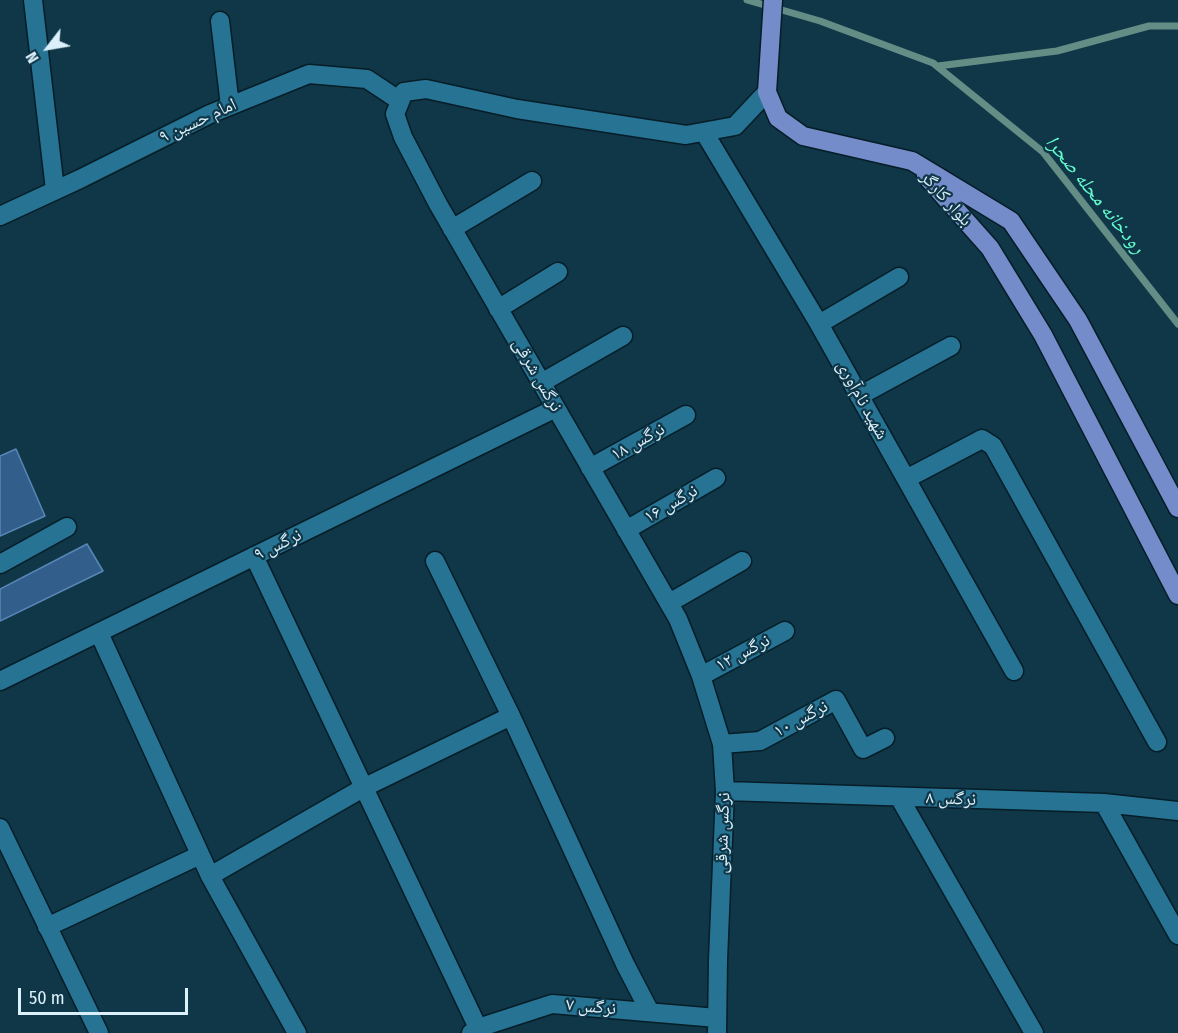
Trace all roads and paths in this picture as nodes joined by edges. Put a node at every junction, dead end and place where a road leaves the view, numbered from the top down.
1 (33, 0) edge
2 (772, 0) edge
3 (220, 21) dead end
4 (766, 92) junction
5 (400, 101) junction
6 (230, 106) junction
7 (704, 132) junction
8 (912, 161) junction
9 (532, 181) dead end
10 (56, 190) junction
11 (0, 216) edge
12 (452, 229) junction
13 (558, 272) dead end
14 (899, 277) dead end
15 (498, 309) junction
16 (819, 324) junction
17 (623, 336) dead end
18 (951, 346) dead end
19 (541, 383) junction
20 (859, 396) junction
21 (556, 408) junction
22 (686, 415) dead end
23 (590, 468) junction
24 (716, 478) dead end
25 (906, 479) junction
26 (1178, 508) edge
27 (67, 527) dead end
28 (626, 530) junction
29 (254, 556) junction
30 (435, 561) dead end
31 (742, 561) dead end
32 (0, 564) edge
33 (1178, 596) edge
34 (669, 603) junction
35 (784, 631) dead end
36 (99, 633) junction
37 (1014, 671) dead end
38 (701, 676) junction
39 (0, 681) edge
40 (511, 716) junction
41 (885, 738) dead end
42 (1157, 742) dead end
43 (722, 744) junction
44 (363, 788) junction
45 (725, 791) junction
46 (899, 797) junction
47 (1104, 803) junction
48 (1178, 811) edge
49 (0, 828) edge
50 (200, 855) junction
51 (210, 876) junction
52 (47, 927) junction
53 (1178, 935) edge
54 (650, 1012) junction
55 (717, 1025) edge
56 (474, 1031) edge
57 (99, 1033) edge
58 (297, 1033) edge
59 (1034, 1033) edge

1 - 10 street
2 - 4 main road
3 - 6 street
4 - 7 street
4 - 8 main road
5 - 6 street, امام حسین ۹
5 - 7 street
5 - 12 street, نرگس شرقی
6 - 10 street, امام حسین ۹
7 - 16 street, شهید نام‌آوری
8 - 26 main road, بلوار کارگر
8 - 33 main road, بلوار کارگر
9 - 12 street
10 - 11 street, امام حسین ۹
12 - 15 street, نرگس شرقی
13 - 15 street
14 - 16 street
15 - 19 street, نرگس شرقی
16 - 20 street, شهید نام‌آوری
17 - 19 street
18 - 20 street
19 - 21 street, نرگس شرقی
20 - 25 street, شهید نام‌آوری
21 - 23 street, نرگس شرقی
21 - 29 street, نرگس ۹
22 - 23 street, نرگس ۱۸
23 - 28 street, نرگس شرقی
24 - 28 street, نرگس ۱۶
25 - 37 street, شهید نام‌آوری
25 - 42 street
27 - 32 street
28 - 34 street, نرگس شرقی
29 - 36 street, نرگس ۹
29 - 44 street
30 - 40 street
31 - 34 street
34 - 38 street, نرگس شرقی
35 - 38 street, نرگس ۱۲
36 - 39 street, نرگس ۹
36 - 50 street
38 - 43 street, نرگس شرقی
40 - 44 street
40 - 54 street
41 - 43 street, نرگس ۱۰
43 - 45 street, نرگس شرقی
44 - 51 street
44 - 56 street
45 - 46 street, نرگس ۸
45 - 55 street, نرگس شرقی
46 - 47 street, نرگس ۸
46 - 59 street
47 - 48 street, نرگس ۸
47 - 53 street
49 - 52 street
50 - 51 street
50 - 52 street
51 - 58 street
52 - 57 street
54 - 55 street, نرگس ۷
54 - 56 street, نرگس ۷

